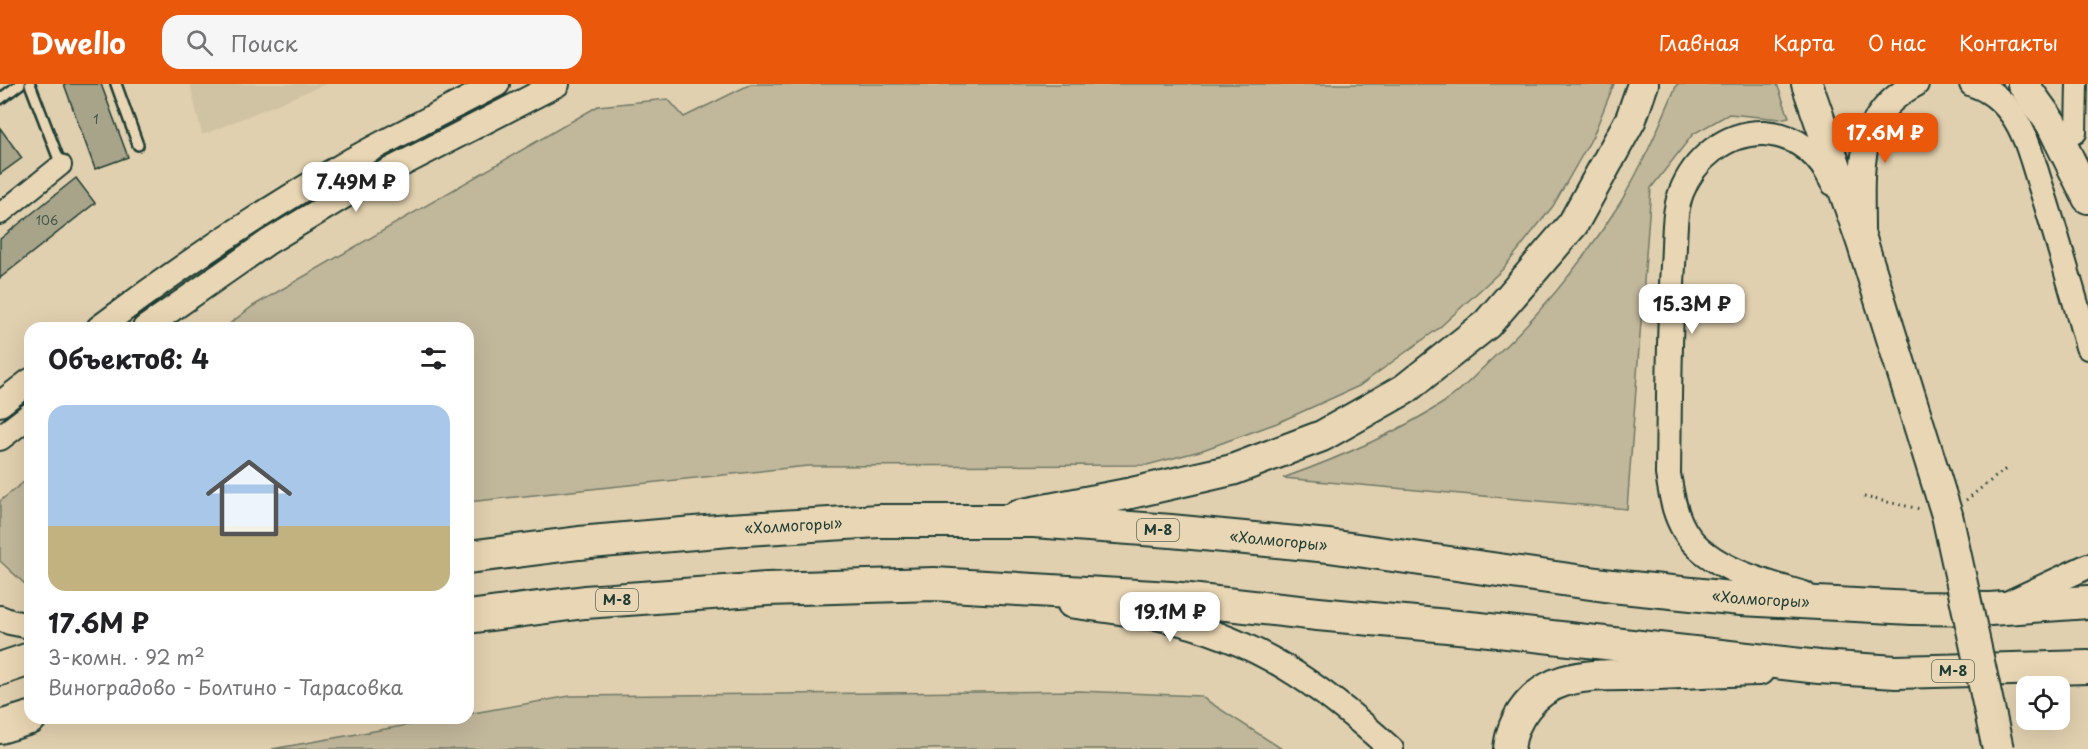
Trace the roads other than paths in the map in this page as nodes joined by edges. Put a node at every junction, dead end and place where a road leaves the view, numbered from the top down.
1 (20, 84) edge
2 (30, 84) edge
3 (116, 84) edge
4 (497, 84) edge
5 (557, 84) edge
6 (1643, 84) edge
7 (1807, 84) edge
8 (1830, 84) edge
9 (1916, 84) edge
10 (1972, 84) edge
11 (2023, 84) edge
12 (2077, 84) edge
13 (0, 99) edge
14 (2076, 133) dead end
15 (138, 145) dead end
16 (61, 165) joint
17 (2088, 198) edge
18 (0, 214) edge
19 (1862, 242) junction
20 (107, 322) edge
21 (154, 322) edge
22 (2088, 347) edge
23 (24, 386) edge
24 (0, 404) edge
25 (24, 420) edge
26 (0, 438) edge
27 (984, 521) junction
28 (474, 556) edge
29 (2088, 566) edge
30 (934, 584) junction
31 (2088, 602) edge
32 (1845, 605) junction
33 (1990, 609) junction
34 (474, 616) edge
35 (0, 618) edge
36 (24, 625) edge
37 (24, 661) edge
38 (1819, 667) junction
39 (2088, 667) edge
40 (0, 669) edge
41 (24, 720) edge
42 (0, 727) edge
43 (1391, 749) edge
44 (1509, 749) edge
45 (1998, 749) edge

1 - 13 lane
2 - 16 lane
3 - 15 lane
4 - 20 street
5 - 21 street
6 - 27 main road
7 - 19 main road
8 - 19 main road
9 - 19 street
10 - 22 street
11 - 17 main road
12 - 14 street
16 - 18 street
19 - 32 street
19 - 45 main road, bridge
23 - 24 street
25 - 26 street
27 - 28 highway, «Холмогоры» / М-8
27 - 32 highway, «Холмогоры» / М-8
29 - 33 street
30 - 34 highway, М-8
30 - 38 highway, М-8
30 - 43 street
31 - 33 highway, «Холмогоры» / М-8
32 - 33 highway, «Холмогоры» / М-8
35 - 36 street
37 - 40 highway
38 - 39 highway, М-8
38 - 44 main road
41 - 42 highway

